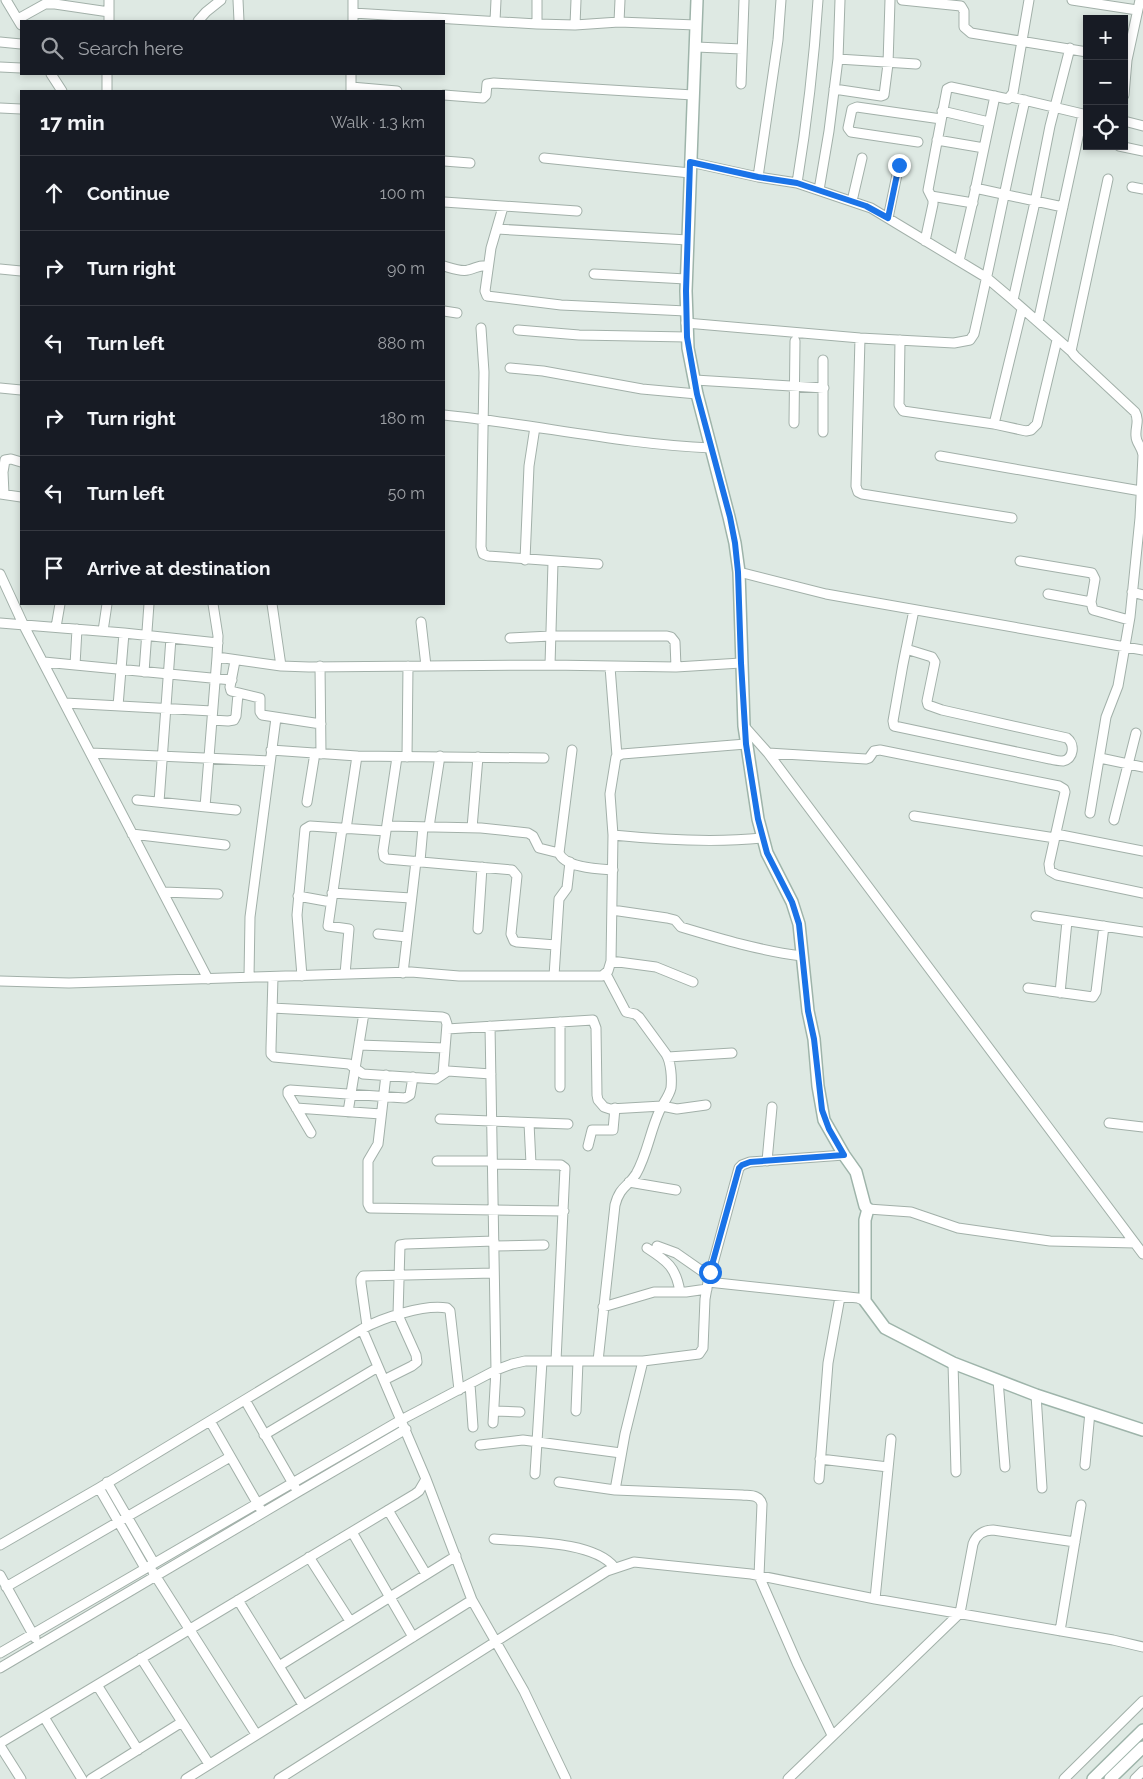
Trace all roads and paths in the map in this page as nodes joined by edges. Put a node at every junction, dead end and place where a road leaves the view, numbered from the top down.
1 (109, 0) edge
2 (221, 0) edge
3 (238, 0) edge
4 (353, 0) edge
5 (496, 0) edge
6 (537, 0) edge
7 (576, 0) edge
8 (620, 0) edge
9 (697, 0) edge
10 (744, 0) edge
11 (781, 0) edge
12 (818, 0) edge
13 (840, 0) edge
14 (890, 0) edge
15 (902, 0) edge
16 (1029, 0) edge
17 (1072, 0) edge
18 (1140, 0) edge
19 (917, 1) edge
20 (5, 2) edge
21 (1141, 11) edge
22 (109, 16) edge
23 (353, 17) edge
24 (23, 20) edge
25 (199, 20) edge
26 (239, 20) edge
27 (495, 21) junction
28 (20, 22) edge
29 (619, 22) junction
30 (536, 24) junction
31 (575, 25) junction
32 (696, 25) junction
33 (1021, 41) junction
34 (0, 42) edge
35 (20, 44) edge
36 (696, 47) junction
37 (1070, 48) junction
38 (742, 49) junction
39 (1083, 51) edge
40 (1128, 53) edge
41 (838, 59) junction
42 (888, 64) junction
43 (916, 64) dead end
44 (0, 67) edge
45 (20, 68) edge
46 (52, 75) edge
47 (107, 75) edge
48 (351, 75) edge
49 (741, 84) dead end
50 (351, 89) edge
51 (834, 89) junction
52 (61, 90) edge
53 (107, 90) edge
54 (374, 90) edge
55 (693, 94) junction
56 (445, 95) edge
57 (995, 96) junction
58 (1010, 97) junction
59 (1025, 100) junction
60 (1056, 107) junction
61 (0, 108) edge
62 (20, 109) edge
63 (1083, 114) edge
64 (942, 115) junction
65 (989, 122) junction
66 (1128, 123) edge
67 (1083, 124) edge
68 (1143, 126) edge
69 (937, 140) junction
70 (918, 142) dead end
71 (984, 148) junction
72 (1128, 148) edge
73 (1143, 151) edge
74 (544, 158) dead end
75 (862, 158) dead end
76 (445, 160) edge
77 (470, 163) dead end
78 (899, 165) dead end
79 (690, 167) junction
80 (758, 177) junction
81 (1108, 179) dead end
82 (797, 183) junction
83 (1132, 187) dead end
84 (975, 188) junction
85 (1143, 189) edge
86 (819, 190) junction
87 (1003, 195) junction
88 (931, 196) junction
89 (852, 201) junction
90 (445, 202) edge
91 (1036, 202) junction
92 (973, 203) junction
93 (503, 207) junction
94 (1064, 208) junction
95 (577, 211) dead end
96 (888, 218) junction
97 (497, 229) junction
98 (688, 240) junction
99 (925, 241) junction
100 (959, 261) junction
101 (445, 266) edge
102 (488, 266) junction
103 (0, 269) edge
104 (20, 272) edge
105 (594, 274) dead end
106 (986, 278) junction
107 (686, 279) junction
108 (1013, 300) junction
109 (1022, 308) junction
110 (445, 311) edge
111 (456, 313) dead end
112 (686, 317) junction
113 (1038, 322) junction
114 (481, 328) dead end
115 (518, 330) dead end
116 (687, 337) junction
117 (860, 338) junction
118 (796, 340) dead end
119 (900, 340) junction
120 (1057, 340) junction
121 (1071, 351) junction
122 (823, 360) dead end
123 (510, 368) dead end
124 (694, 380) junction
125 (795, 386) junction
126 (0, 388) edge
127 (824, 388) junction
128 (20, 390) edge
129 (697, 394) junction
130 (445, 415) edge
131 (482, 419) junction
132 (794, 423) dead end
133 (994, 424) junction
134 (535, 427) junction
135 (823, 432) dead end
136 (711, 448) junction
137 (940, 456) dead end
138 (20, 462) edge
139 (1141, 491) junction
140 (2, 494) edge
141 (20, 497) edge
142 (1012, 518) dead end
143 (525, 560) junction
144 (1020, 561) dead end
145 (553, 562) junction
146 (598, 564) dead end
147 (738, 572) junction
148 (0, 574) edge
149 (1132, 592) junction
150 (1048, 594) dead end
151 (1143, 595) edge
152 (1091, 602) junction
153 (60, 605) edge
154 (107, 605) edge
155 (150, 605) edge
156 (214, 605) edge
157 (272, 605) edge
158 (914, 610) junction
159 (1129, 620) junction
160 (421, 622) dead end
161 (0, 623) edge
162 (24, 626) junction
163 (56, 627) junction
164 (77, 629) junction
165 (103, 631) junction
166 (124, 633) junction
167 (146, 635) junction
168 (551, 636) junction
169 (171, 638) junction
170 (510, 638) dead end
171 (218, 643) junction
172 (1124, 646) junction
173 (906, 649) junction
174 (1143, 650) edge
175 (217, 657) junction
176 (235, 660) junction
177 (44, 662) junction
178 (741, 663) junction
179 (74, 665) junction
180 (550, 665) junction
181 (281, 666) junction
182 (320, 666) junction
183 (408, 666) junction
184 (426, 666) junction
185 (610, 667) junction
186 (676, 667) junction
187 (121, 670) junction
188 (144, 672) junction
189 (169, 674) junction
190 (215, 678) junction
191 (232, 680) junction
192 (238, 694) junction
193 (65, 702) junction
194 (118, 706) junction
195 (165, 708) junction
196 (212, 715) junction
197 (276, 718) junction
198 (321, 724) junction
199 (744, 726) junction
200 (1136, 733) dead end
201 (746, 744) junction
202 (271, 750) junction
203 (572, 750) dead end
204 (91, 753) junction
205 (318, 753) junction
206 (768, 753) junction
207 (163, 756) junction
208 (357, 756) junction
209 (440, 756) junction
210 (616, 756) junction
211 (402, 757) junction
212 (478, 757) junction
213 (544, 758) dead end
214 (1100, 758) junction
215 (209, 759) junction
216 (270, 761) junction
217 (1127, 764) junction
218 (1143, 767) edge
219 (137, 800) dead end
220 (159, 802) junction
221 (307, 802) dead end
222 (205, 807) junction
223 (236, 810) dead end
224 (1090, 813) dead end
225 (914, 816) dead end
226 (1114, 820) dead end
227 (426, 827) junction
228 (386, 828) junction
229 (472, 828) junction
230 (344, 829) junction
231 (132, 834) junction
232 (613, 835) junction
233 (1055, 836) junction
234 (762, 838) junction
235 (225, 845) dead end
236 (1143, 851) edge
237 (559, 854) junction
238 (418, 861) junction
239 (570, 862) junction
240 (482, 867) junction
241 (613, 870) junction
242 (163, 892) junction
243 (1143, 893) edge
244 (218, 894) dead end
245 (298, 896) junction
246 (331, 897) junction
247 (411, 898) junction
248 (612, 910) junction
249 (1036, 916) dead end
250 (1067, 920) junction
251 (1104, 926) junction
252 (478, 929) dead end
253 (1143, 932) edge
254 (378, 934) dead end
255 (407, 937) junction
256 (556, 945) junction
257 (802, 956) junction
258 (611, 960) junction
259 (403, 972) junction
260 (345, 974) junction
261 (606, 974) junction
262 (302, 976) junction
263 (554, 976) junction
264 (249, 977) junction
265 (273, 977) junction
266 (208, 979) junction
267 (0, 981) edge
268 (693, 982) dead end
269 (1028, 988) dead end
270 (1060, 993) junction
271 (272, 1008) junction
272 (364, 1014) junction
273 (560, 1022) junction
274 (490, 1026) junction
275 (447, 1029) junction
276 (359, 1045) junction
277 (445, 1048) junction
278 (732, 1053) dead end
279 (668, 1057) junction
280 (355, 1068) junction
281 (443, 1074) junction
282 (491, 1074) junction
283 (386, 1075) junction
284 (413, 1077) junction
285 (560, 1087) dead end
286 (351, 1094) junction
287 (384, 1096) junction
288 (706, 1105) dead end
289 (662, 1106) junction
290 (772, 1107) dead end
291 (296, 1108) junction
292 (615, 1108) junction
293 (348, 1112) junction
294 (382, 1114) junction
295 (440, 1119) dead end
296 (492, 1122) junction
297 (1110, 1122) dead end
298 (529, 1123) junction
299 (568, 1124) dead end
300 (1143, 1126) edge
301 (310, 1133) dead end
302 (588, 1146) dead end
303 (844, 1155) junction
304 (436, 1161) dead end
305 (767, 1161) junction
306 (492, 1162) junction
307 (531, 1164) junction
308 (629, 1182) junction
309 (676, 1190) dead end
310 (868, 1209) junction
311 (493, 1211) junction
312 (564, 1211) junction
313 (494, 1243) junction
314 (1135, 1243) junction
315 (544, 1245) dead end
316 (657, 1246) dead end
317 (647, 1248) dead end
318 (1143, 1254) edge
319 (494, 1273) junction
320 (398, 1275) junction
321 (708, 1282) junction
322 (685, 1292) junction
323 (840, 1297) junction
324 (865, 1301) junction
325 (603, 1307) junction
326 (398, 1315) junction
327 (364, 1328) junction
328 (542, 1361) junction
329 (556, 1361) junction
330 (578, 1361) junction
331 (598, 1361) junction
332 (643, 1361) junction
333 (953, 1363) junction
334 (378, 1367) junction
335 (496, 1370) junction
336 (384, 1380) junction
337 (998, 1380) junction
338 (470, 1384) junction
339 (459, 1390) junction
340 (1036, 1395) junction
341 (245, 1400) junction
342 (494, 1411) junction
343 (576, 1411) dead end
344 (520, 1412) dead end
345 (1090, 1412) junction
346 (401, 1420) junction
347 (210, 1421) junction
348 (493, 1423) dead end
349 (473, 1427) dead end
350 (406, 1430) junction
351 (1143, 1430) edge
352 (264, 1435) junction
353 (891, 1439) dead end
354 (538, 1442) junction
355 (480, 1445) dead end
356 (621, 1453) junction
357 (230, 1457) junction
358 (820, 1459) junction
359 (1085, 1465) dead end
360 (888, 1467) junction
361 (1005, 1467) dead end
362 (956, 1472) dead end
363 (535, 1474) dead end
364 (819, 1478) dead end
365 (426, 1479) junction
366 (292, 1482) junction
367 (559, 1482) dead end
368 (103, 1485) junction
369 (1042, 1488) dead end
370 (614, 1490) junction
371 (298, 1492) junction
372 (258, 1503) junction
373 (1081, 1505) dead end
374 (388, 1510) junction
375 (263, 1512) junction
376 (128, 1518) junction
377 (119, 1523) junction
378 (352, 1532) junction
379 (494, 1540) dead end
380 (1075, 1542) junction
381 (0, 1545) edge
382 (456, 1556) junction
383 (309, 1557) junction
384 (149, 1566) junction
385 (614, 1567) junction
386 (0, 1574) edge
387 (426, 1574) junction
388 (156, 1576) junction
389 (759, 1576) junction
390 (6, 1587) junction
391 (112, 1588) junction
392 (390, 1597) junction
393 (118, 1598) junction
394 (875, 1599) junction
395 (238, 1600) junction
396 (472, 1600) junction
397 (960, 1613) junction
398 (350, 1621) junction
399 (190, 1629) junction
400 (1060, 1631) junction
401 (33, 1634) junction
402 (413, 1637) junction
403 (496, 1640) junction
404 (39, 1645) junction
405 (1143, 1647) edge
406 (0, 1653) edge
407 (141, 1658) junction
408 (3, 1666) edge
409 (279, 1666) junction
410 (97, 1685) junction
411 (1143, 1701) edge
412 (303, 1705) junction
413 (44, 1717) junction
414 (182, 1722) junction
415 (1143, 1730) edge
416 (256, 1734) junction
417 (832, 1735) junction
418 (0, 1745) edge
419 (1143, 1747) edge
420 (138, 1750) junction
421 (209, 1764) junction
422 (1143, 1771) edge
423 (20, 1779) edge
424 (82, 1779) edge
425 (91, 1779) edge
426 (186, 1779) edge
427 (279, 1779) edge
428 (566, 1779) edge
429 (788, 1779) edge
430 (1064, 1779) edge
431 (1093, 1779) edge
432 (1110, 1779) edge
433 (1135, 1779) edge

1 - 22 street
2 - 25 street
3 - 26 street
4 - 23 street
5 - 27 street
6 - 30 street
7 - 31 street
8 - 29 street
9 - 32 street
10 - 38 street
11 - 80 street
12 - 82 street
13 - 41 street
14 - 42 street
15 - 19 street
16 - 33 street
17 - 21 street
18 - 21 street
19 - 33 street
20 - 28 street
21 - 40 street
22 - 24 street
23 - 27 street
27 - 30 street
29 - 31 street
29 - 32 street
30 - 31 street
32 - 36 street
33 - 37 street
33 - 58 street
34 - 35 street
36 - 38 street
36 - 55 street
37 - 39 street
37 - 60 street
38 - 49 street
41 - 42 street
41 - 51 street
42 - 43 street
42 - 51 street
44 - 45 street
46 - 52 street
47 - 53 street
48 - 50 street
50 - 54 street
51 - 86 street
55 - 56 street
55 - 79 street
57 - 58 street
57 - 64 street
57 - 65 street
58 - 59 street
59 - 60 street
59 - 87 street
60 - 63 street
60 - 91 street
61 - 62 street
64 - 65 street
64 - 69 street
64 - 70 street
65 - 71 street
66 - 68 street
67 - 94 street
69 - 71 street
69 - 88 street
71 - 84 street
72 - 73 street
74 - 79 street
75 - 89 street
76 - 77 street
78 - 96 street
79 - 80 street
79 - 98 street
80 - 82 street
81 - 121 street
82 - 86 street
83 - 85 street
84 - 87 street
84 - 92 street
86 - 89 street
87 - 91 street
87 - 106 street
88 - 92 street
88 - 99 street
89 - 96 street
90 - 93 street
91 - 94 street
91 - 108 street
92 - 100 street
93 - 95 street
93 - 97 street
94 - 113 street
96 - 99 street
97 - 98 street
97 - 102 street
98 - 107 street
99 - 100 street
100 - 106 street
101 - 102 street
102 - 112 street
103 - 104 street
105 - 107 street
106 - 108 street
106 - 119 street
107 - 112 street
108 - 109 street
109 - 113 street
109 - 133 street
110 - 111 street
112 - 116 street
112 - 117 street
113 - 120 street
114 - 131 street
115 - 116 street
116 - 124 street
117 - 119 street
117 - 142 street
118 - 125 street
119 - 133 street
120 - 121 street
120 - 133 street
121 - 139 street
122 - 127 street
123 - 129 street
124 - 125 street
124 - 129 street
125 - 127 street
125 - 132 street
126 - 128 street
127 - 135 street
129 - 136 street
130 - 131 street
131 - 134 street
131 - 143 street
134 - 136 street
134 - 143 street
136 - 147 street
137 - 139 street
138 - 140 street
139 - 149 street
140 - 141 street
143 - 145 street
144 - 152 street
145 - 146 street
145 - 168 street
147 - 158 street
147 - 178 street
148 - 162 street
149 - 151 street
149 - 159 street
150 - 152 street
152 - 159 street
153 - 163 street
154 - 165 street
155 - 167 street
156 - 171 street
157 - 181 street
158 - 172 street
158 - 173 street
159 - 172 street
160 - 184 street
161 - 162 street
162 - 163 street
162 - 177 street
163 - 164 street
164 - 165 street
164 - 179 street
165 - 166 street
166 - 167 street
166 - 187 street
167 - 169 street
167 - 188 street
168 - 170 street
168 - 180 street
168 - 186 street
169 - 171 street
169 - 189 street
171 - 175 street
172 - 174 street
172 - 214 street
173 - 173 street
175 - 176 street
175 - 190 street
176 - 181 street
176 - 191 street
177 - 179 street
177 - 193 street
178 - 186 street
178 - 199 street
179 - 187 street
180 - 184 street
180 - 185 street
181 - 182 street
182 - 183 street
182 - 198 street
183 - 184 street
183 - 211 street
185 - 186 street
185 - 210 street
187 - 188 street
187 - 194 street
188 - 189 street
189 - 190 street
189 - 195 street
190 - 191 street
190 - 196 street
191 - 192 street
192 - 196 street
192 - 197 street
193 - 194 street
193 - 204 street
194 - 195 street
195 - 196 street
195 - 207 street
196 - 215 street
197 - 198 street
197 - 202 street
198 - 205 street
199 - 201 street
199 - 206 street
200 - 217 street
201 - 210 street
201 - 234 street
202 - 205 street
202 - 216 street
203 - 237 street
204 - 207 street
204 - 231 street
205 - 208 street
205 - 221 street
206 - 233 street
206 - 314 street
207 - 215 street
207 - 220 street
208 - 211 street
208 - 230 street
209 - 211 street
209 - 212 street
209 - 227 street
210 - 232 street
211 - 228 street
212 - 213 street
212 - 229 street
214 - 217 street
214 - 224 street
215 - 216 street
215 - 222 street
216 - 264 street
217 - 218 street
217 - 226 street
219 - 220 street
220 - 222 street
222 - 223 street
225 - 233 street
227 - 228 street
227 - 229 street
227 - 238 street
228 - 230 street
228 - 238 street
229 - 237 street
230 - 245 street
230 - 246 street
231 - 235 street
231 - 242 street
232 - 234 street
232 - 241 street
233 - 236 street
233 - 243 street
234 - 257 street
237 - 239 street
238 - 240 street
238 - 247 street
239 - 241 street
239 - 256 street
240 - 252 street
240 - 256 street
241 - 248 street
242 - 244 street
242 - 266 street
245 - 246 street
245 - 262 street
246 - 247 street
246 - 260 street
247 - 255 street
248 - 257 street
248 - 258 street
249 - 250 street
250 - 251 street
250 - 270 street
251 - 253 street
251 - 270 street
254 - 255 street
255 - 259 street
256 - 263 street
257 - 303 street
258 - 261 street
258 - 268 street
259 - 260 street
259 - 263 street
260 - 262 street
261 - 263 street
261 - 279 street
262 - 265 street
264 - 265 street
264 - 266 street
265 - 271 street
266 - 267 street
269 - 270 street
271 - 272 street
271 - 280 street
272 - 275 street
272 - 276 street
273 - 274 street
273 - 285 street
273 - 292 street
274 - 275 street
274 - 282 street
275 - 277 street
276 - 277 street
276 - 280 street
277 - 281 street
278 - 279 street
279 - 289 street
280 - 283 street
280 - 286 street
281 - 282 street
281 - 284 street
282 - 296 street
283 - 284 street
283 - 287 street
284 - 287 street
286 - 287 street
286 - 291 street
286 - 293 street
287 - 294 street
288 - 289 street
289 - 292 street
289 - 308 street
290 - 305 street
291 - 293 street
291 - 301 street
292 - 302 street
293 - 294 street
294 - 311 street
295 - 296 street
296 - 298 street
296 - 306 street
297 - 300 street
298 - 299 street
298 - 307 street
303 - 305 street
303 - 310 street
304 - 306 street
305 - 321 street
306 - 307 street
306 - 311 street
307 - 312 street
308 - 309 street
308 - 325 street
310 - 314 street
310 - 324 street
311 - 312 street
311 - 313 street
312 - 329 street
313 - 315 street
313 - 319 street
313 - 320 street
314 - 318 street
316 - 321 street
317 - 322 street
319 - 320 street
319 - 335 street
320 - 326 street
320 - 327 street
321 - 322 street
321 - 323 street
321 - 332 street
322 - 325 street
323 - 324 street
323 - 358 street
324 - 333 street
325 - 331 street
326 - 327 street
326 - 336 street
326 - 339 street
327 - 334 street
327 - 341 street
328 - 329 street
328 - 335 street
328 - 354 street
329 - 330 street
330 - 331 street
330 - 343 street
331 - 332 street
332 - 356 street
333 - 337 street
333 - 362 street
334 - 336 street
334 - 352 street
335 - 338 street
335 - 342 street
336 - 346 street
337 - 340 street
337 - 361 street
338 - 339 street
338 - 349 street
339 - 346 street
340 - 345 street
340 - 369 street
341 - 347 street
341 - 352 street
342 - 344 street
342 - 348 street
345 - 351 street
345 - 359 street
346 - 350 street
346 - 366 street
347 - 357 street
347 - 368 street
350 - 365 street
350 - 371 street
352 - 366 street
353 - 360 street
354 - 355 street
354 - 356 street
354 - 363 street
356 - 370 street
357 - 372 street
357 - 376 street
358 - 360 street
358 - 364 street
360 - 394 street
365 - 374 street
365 - 382 street
366 - 371 street
366 - 372 street
367 - 370 street
368 - 376 street
368 - 377 street
368 - 381 street
370 - 389 street
371 - 375 street
372 - 375 street
372 - 384 street
373 - 380 street
374 - 378 street
374 - 387 street
375 - 388 street
376 - 377 street
376 - 384 street
377 - 384 street
377 - 390 street
378 - 383 street
378 - 392 street
379 - 385 street
380 - 397 street
380 - 400 street
382 - 387 street
382 - 396 street
383 - 395 street
383 - 398 street
384 - 388 street
384 - 391 street
385 - 389 street
385 - 403 street
386 - 390 street
387 - 392 street
388 - 393 street
388 - 399 street
389 - 394 street
389 - 417 street
390 - 401 street
391 - 393 street
391 - 401 street
392 - 398 street
392 - 402 street
393 - 404 street
394 - 397 street
395 - 399 street
395 - 409 street
396 - 402 street
396 - 403 street
397 - 400 street
397 - 417 street
398 - 409 street
399 - 407 street
399 - 416 street
400 - 405 street
401 - 404 street
401 - 406 street
402 - 412 street
403 - 427 street
403 - 428 street
404 - 408 street
406 - 408 street
407 - 410 street
407 - 414 street
409 - 412 street
410 - 413 street
410 - 420 street
411 - 430 street
412 - 416 street
413 - 418 street
413 - 424 street
414 - 420 street
414 - 421 street
415 - 431 street
416 - 421 street
417 - 429 street
418 - 423 street
419 - 432 street
420 - 425 street
421 - 426 street
422 - 433 street

